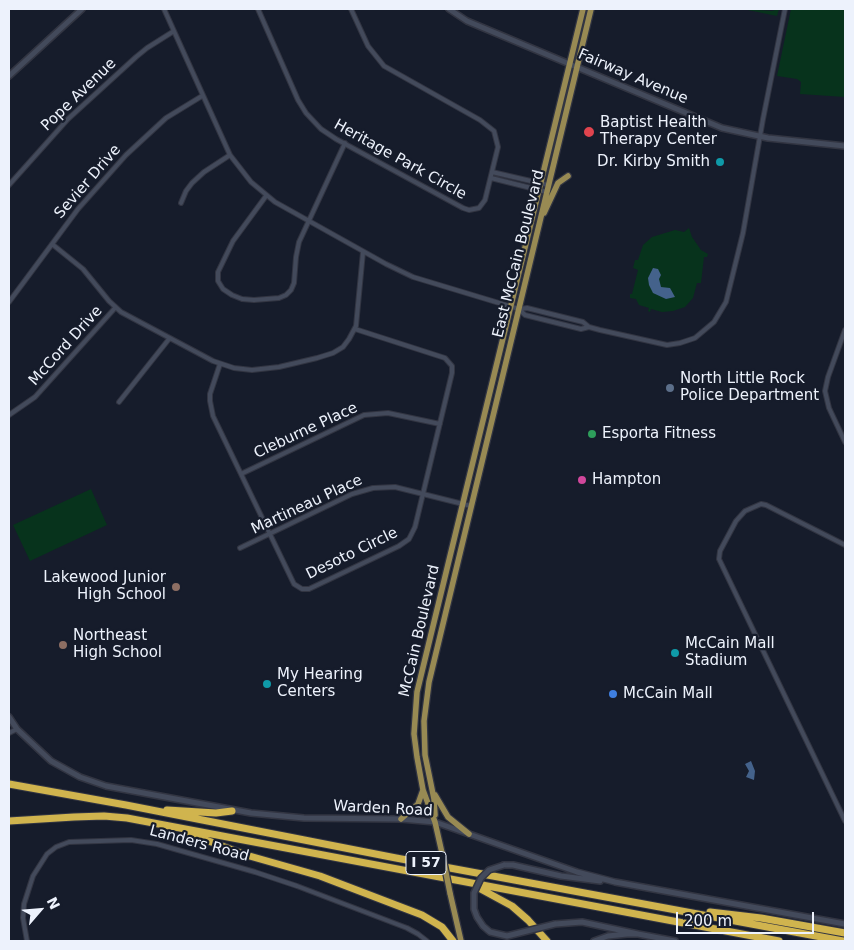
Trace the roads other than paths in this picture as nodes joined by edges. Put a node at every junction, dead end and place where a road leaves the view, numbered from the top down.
1 (82, 9) edge
2 (164, 9) edge
3 (258, 9) edge
4 (351, 9) edge
5 (449, 9) edge
6 (583, 9) edge
7 (591, 9) edge
8 (785, 9) edge
9 (174, 32) junction
10 (570, 64) junction
11 (578, 67) junction
12 (9, 76) edge
13 (202, 96) junction
14 (760, 137) junction
15 (345, 143) junction
16 (845, 146) edge
17 (230, 155) junction
18 (492, 172) junction
19 (568, 176) dead end
20 (491, 178) junction
21 (9, 185) edge
22 (540, 187) junction
23 (548, 189) junction
24 (266, 196) junction
25 (181, 203) dead end
26 (308, 221) junction
27 (540, 221) junction
28 (52, 244) junction
29 (363, 252) junction
30 (9, 302) edge
31 (511, 307) junction
32 (115, 308) junction
33 (519, 310) junction
34 (589, 327) junction
35 (355, 329) junction
36 (845, 330) edge
37 (169, 339) junction
38 (220, 364) junction
39 (119, 402) dead end
40 (9, 415) edge
41 (440, 424) junction
42 (845, 440) edge
43 (240, 474) junction
44 (423, 494) junction
45 (463, 504) junction
46 (471, 506) junction
47 (270, 534) junction
48 (845, 545) edge
49 (240, 548) dead end
50 (9, 717) edge
51 (18, 728) junction
52 (9, 733) edge
53 (9, 784) edge
54 (423, 790) junction
55 (433, 791) junction
56 (145, 809) junction
57 (232, 811) junction
58 (401, 819) junction
59 (9, 821) edge
60 (845, 821) edge
61 (435, 822) junction
62 (173, 827) junction
63 (469, 834) junction
64 (615, 882) junction
65 (468, 883) junction
66 (665, 908) junction
67 (845, 924) edge
68 (845, 933) edge
69 (638, 934) junction
70 (543, 938) edge
71 (27, 941) edge
72 (427, 941) edge
73 (453, 941) edge
74 (460, 941) edge
75 (547, 941) edge
76 (594, 941) edge
77 (675, 941) edge
78 (779, 941) edge
79 (843, 941) edge

1 - 12 street
2 - 9 street
3 - 15 street, Heritage Park Circle
4 - 18 street, Heritage Park Circle
5 - 10 street, Fairway Avenue
6 - 10 main road, East McCain Boulevard
7 - 11 main road, East McCain Boulevard
8 - 14 street
9 - 13 street
9 - 21 street, Pope Avenue
10 - 11 street, Fairway Avenue
10 - 22 main road, East McCain Boulevard
11 - 14 street, Fairway Avenue
11 - 23 main road, East McCain Boulevard
13 - 17 street
13 - 28 street, Sevier Drive
14 - 16 street, Fairway Avenue
14 - 34 street
15 - 20 street, Heritage Park Circle
15 - 26 street
17 - 24 street
17 - 25 street
18 - 20 street, Heritage Park Circle
18 - 22 street
19 - 27 main road
20 - 22 street
22 - 23 street
22 - 31 main road, East McCain Boulevard
23 - 27 main road, East McCain Boulevard
24 - 26 street
24 - 26 street
26 - 29 street
27 - 33 main road, East McCain Boulevard
28 - 30 street, Sevier Drive
28 - 32 street
29 - 31 street
29 - 35 street
31 - 33 street
31 - 45 main road, East McCain Boulevard
32 - 37 street
32 - 40 street, McCord Drive
33 - 34 street
33 - 34 street
33 - 46 main road, East McCain Boulevard
35 - 38 street
35 - 41 street, Desoto Circle
36 - 42 street
37 - 38 street
37 - 39 street
38 - 43 street, Desoto Circle
41 - 43 street, Cleburne Place
41 - 44 street, Desoto Circle
43 - 47 street, Desoto Circle
44 - 45 street, Martineau Place
44 - 47 street, Martineau Place
44 - 47 street, Desoto Circle
45 - 46 street, Martineau Place
45 - 54 main road, McCain Boulevard
46 - 55 main road, McCain Boulevard
47 - 49 street, Martineau Place
48 - 60 street
50 - 51 street, Warden Road
51 - 52 street
51 - 57 street, Warden Road
53 - 56 highway, I 57
54 - 58 main road
54 - 61 main road, McCain Boulevard
55 - 61 main road, McCain Boulevard
55 - 63 main road
56 - 57 highway
56 - 66 highway, I 57
57 - 58 street, Warden Road
58 - 61 street, Warden Road
59 - 62 highway, I 57
61 - 63 street, Warden Road
61 - 74 main road, McCain Boulevard, bridge
62 - 65 highway, I 57
62 - 73 highway
63 - 64 street, Warden Road
64 - 67 street, Warden Road
64 - 69 street, bridge
65 - 70 highway
65 - 78 highway, I 57
66 - 68 highway
66 - 79 highway, I 57
69 - 76 street
69 - 77 street
70 - 75 highway
71 - 72 street, Landers Road

